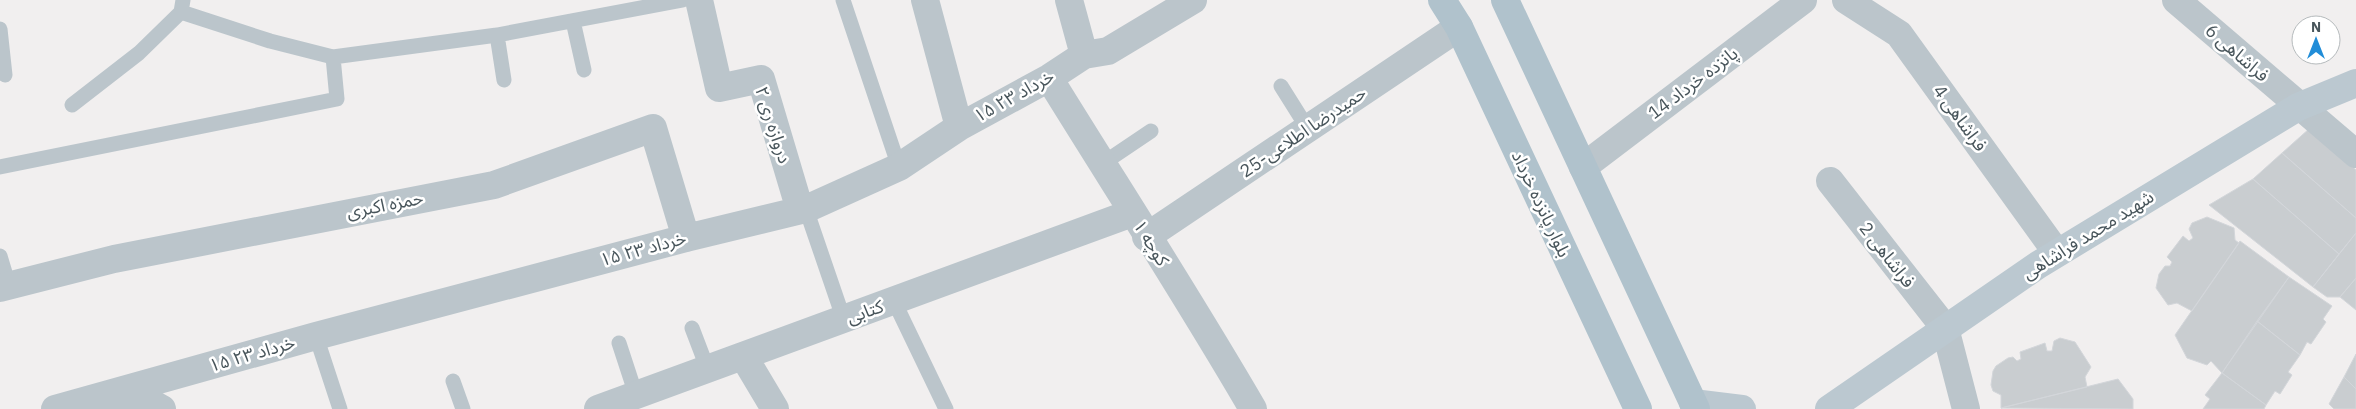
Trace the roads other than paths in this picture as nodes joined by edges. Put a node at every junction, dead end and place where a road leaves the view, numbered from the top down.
1 (683, 0) edge
2 (699, 0) edge
3 (843, 0) edge
4 (925, 0) edge
5 (1069, 0) edge
6 (1194, 0) edge
7 (1442, 0) edge
8 (1505, 0) edge
9 (1803, 0) edge
10 (1846, 0) edge
11 (2176, 0) edge
12 (182, 6) edge
13 (574, 21) junction
14 (1459, 27) junction
15 (0, 29) edge
16 (497, 35) junction
17 (1084, 55) junction
18 (334, 57) junction
19 (584, 70) dead end
20 (5, 75) dead end
21 (1049, 78) junction
22 (504, 80) dead end
23 (2356, 83) edge
24 (1281, 86) dead end
25 (72, 105) dead end
26 (2298, 107) junction
27 (959, 127) junction
28 (1308, 129) junction
29 (1151, 131) dead end
30 (2356, 154) edge
31 (1102, 164) junction
32 (1583, 166) junction
33 (0, 167) edge
34 (899, 167) junction
35 (1830, 181) dead end
36 (803, 209) junction
37 (1132, 213) junction
38 (1146, 237) junction
39 (686, 238) junction
40 (2057, 254) junction
41 (0, 256) edge
42 (5, 287) edge
43 (894, 301) junction
44 (844, 320) junction
45 (692, 328) dead end
46 (1944, 328) junction
47 (316, 336) junction
48 (619, 343) dead end
49 (744, 357) junction
50 (708, 370) junction
51 (453, 381) dead end
52 (636, 396) junction
53 (120, 401) edge
54 (1694, 406) edge
55 (1823, 408) edge
56 (55, 409) edge
57 (162, 409) edge
58 (340, 409) edge
59 (463, 409) edge
60 (598, 409) edge
61 (775, 409) edge
62 (946, 409) edge
63 (1253, 409) edge
64 (1638, 409) edge
65 (1742, 409) edge
66 (1966, 409) edge

1 - 13 lane
2 - 36 street, دروازه ری ۲
3 - 34 lane
4 - 27 street
5 - 17 street
6 - 17 street, ۱۵ خرداد ۲۳
7 - 14 main road, بلوار پانزده خرداد
8 - 32 main road
9 - 32 street, پانزده خرداد 14
10 - 40 street, فراشاهی 4
11 - 26 street, فراشاهی 6
12 - 18 lane
12 - 25 lane
13 - 16 lane
13 - 19 lane
14 - 28 street, حمیدرضا اطلاعی-25
14 - 64 main road, بلوار پانزده خرداد
15 - 20 lane
16 - 18 lane
16 - 22 lane
17 - 21 street, ۱۵ خرداد ۲۳
18 - 33 lane
21 - 27 street, ۱۵ خرداد ۲۳
21 - 31 street, کوچه ۱
23 - 26 main road, شهید محمد فراشاهی
24 - 28 lane
26 - 30 street, فراشاهی 6
26 - 40 main road, شهید محمد فراشاهی
27 - 34 street, ۱۵ خرداد ۲۳
28 - 38 street, حمیدرضا اطلاعی-25
29 - 31 lane
31 - 37 street, کوچه ۱
32 - 54 main road
34 - 36 street, ۱۵ خرداد ۲۳
35 - 46 street, فراشاهی 2
36 - 39 street, ۱۵ خرداد ۲۳
36 - 44 lane
37 - 38 street, کوچه ۱
37 - 43 street, کتابی
38 - 63 street, کوچه ۱
39 - 42 street, حمزه اکبری
39 - 47 street, ۱۵ خرداد ۲۳
40 - 46 main road, شهید محمد فراشاهی
41 - 42 lane
43 - 44 street, کتابی
43 - 62 lane
44 - 49 street, کتابی
45 - 50 lane
46 - 55 main road, شهید محمد فراشاهی
46 - 66 street
47 - 53 street, ۱۵ خرداد ۲۳
47 - 58 lane
48 - 52 lane
49 - 50 street, کتابی
49 - 61 street
50 - 52 street, کتابی
51 - 59 lane
52 - 60 street, کتابی
53 - 56 street, ۱۵ خرداد ۲۳
53 - 57 street
54 - 65 main road

